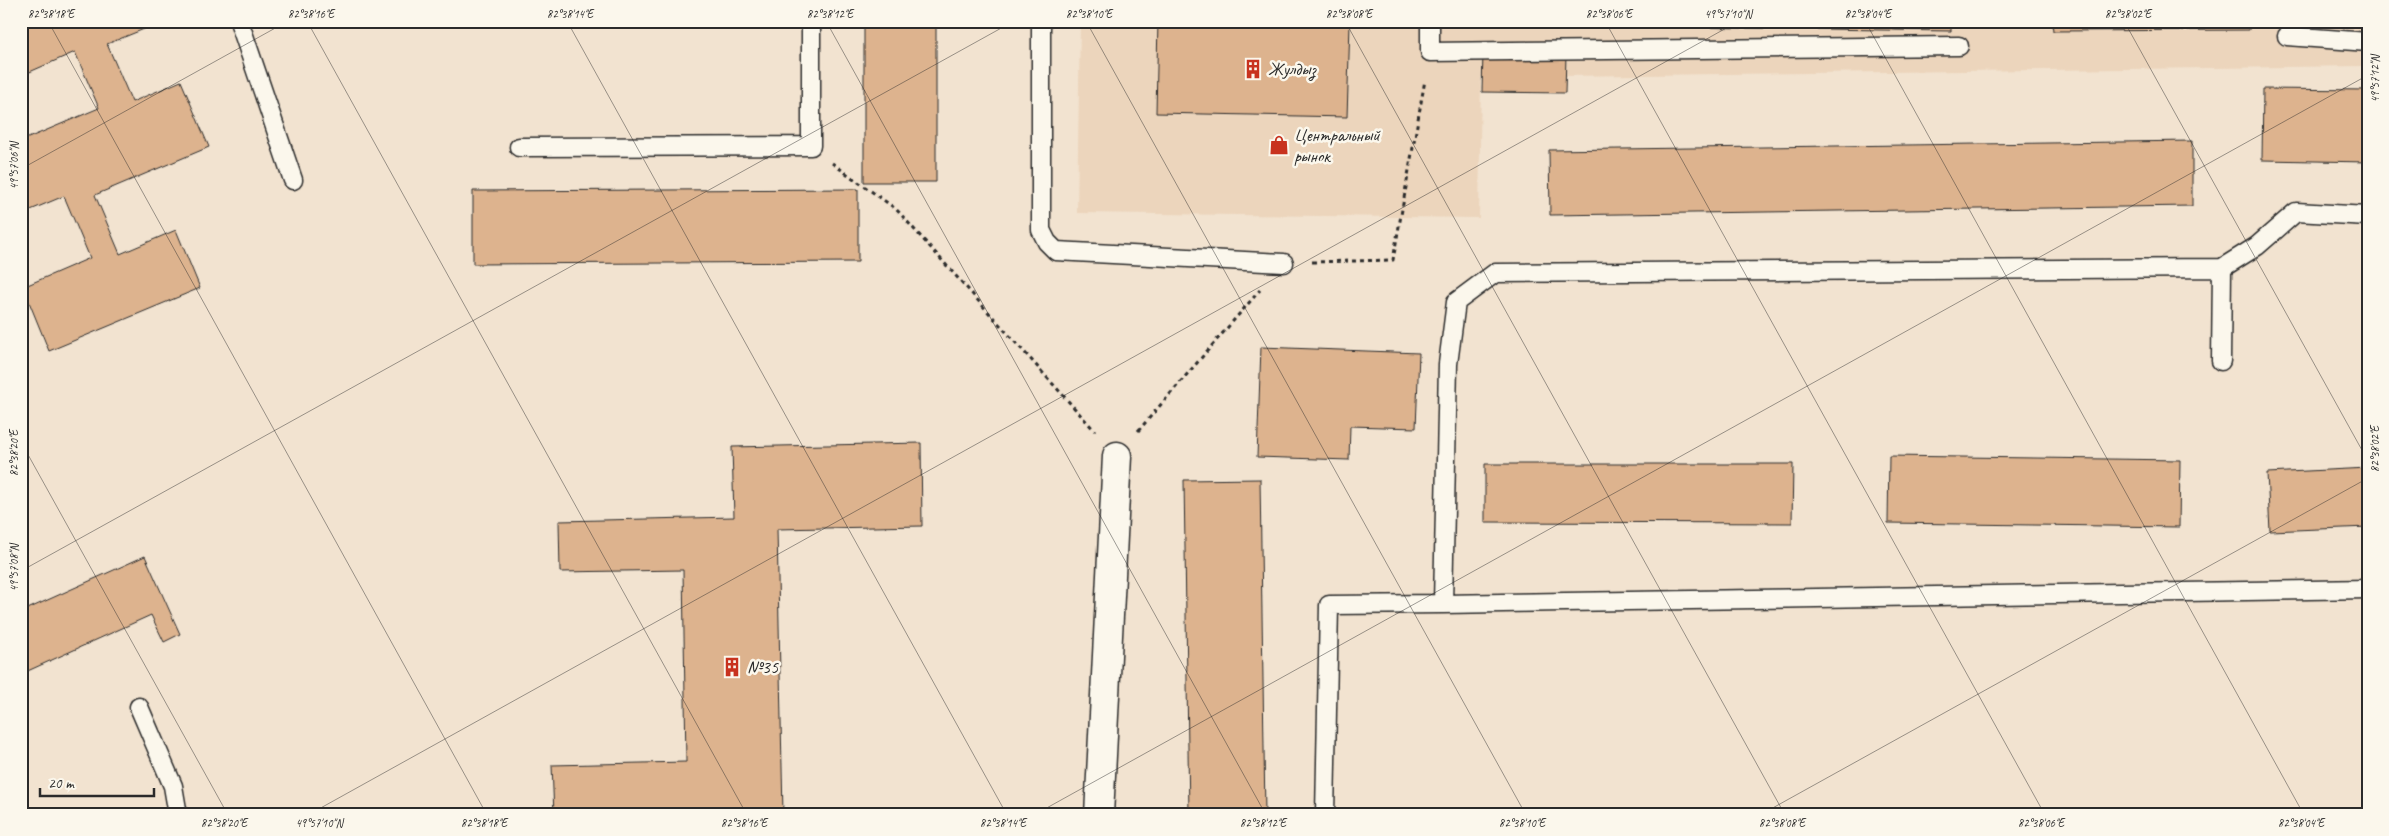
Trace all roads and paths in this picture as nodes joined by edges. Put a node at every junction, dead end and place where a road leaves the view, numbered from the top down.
1 (238, 21) edge
2 (811, 21) edge
3 (1041, 21) edge
4 (1430, 21) edge
5 (2287, 36) dead end
6 (2368, 42) edge
7 (1959, 46) dead end
8 (811, 146) junction
9 (520, 147) dead end
10 (293, 180) dead end
11 (2368, 216) edge
12 (1284, 263) dead end
13 (2222, 268) junction
14 (2221, 361) dead end
15 (1117, 456) joint
16 (2368, 589) edge
17 (1443, 604) junction
18 (139, 707) dead end
19 (178, 815) edge
20 (1099, 815) edge
21 (1325, 815) edge

1 - 10 lane
2 - 8 lane
3 - 12 lane
4 - 7 lane
5 - 6 lane
8 - 9 lane
8 - 15 path
11 - 13 lane
13 - 14 lane
13 - 17 lane
15 - 20 street
16 - 17 lane
17 - 21 lane
18 - 19 lane

